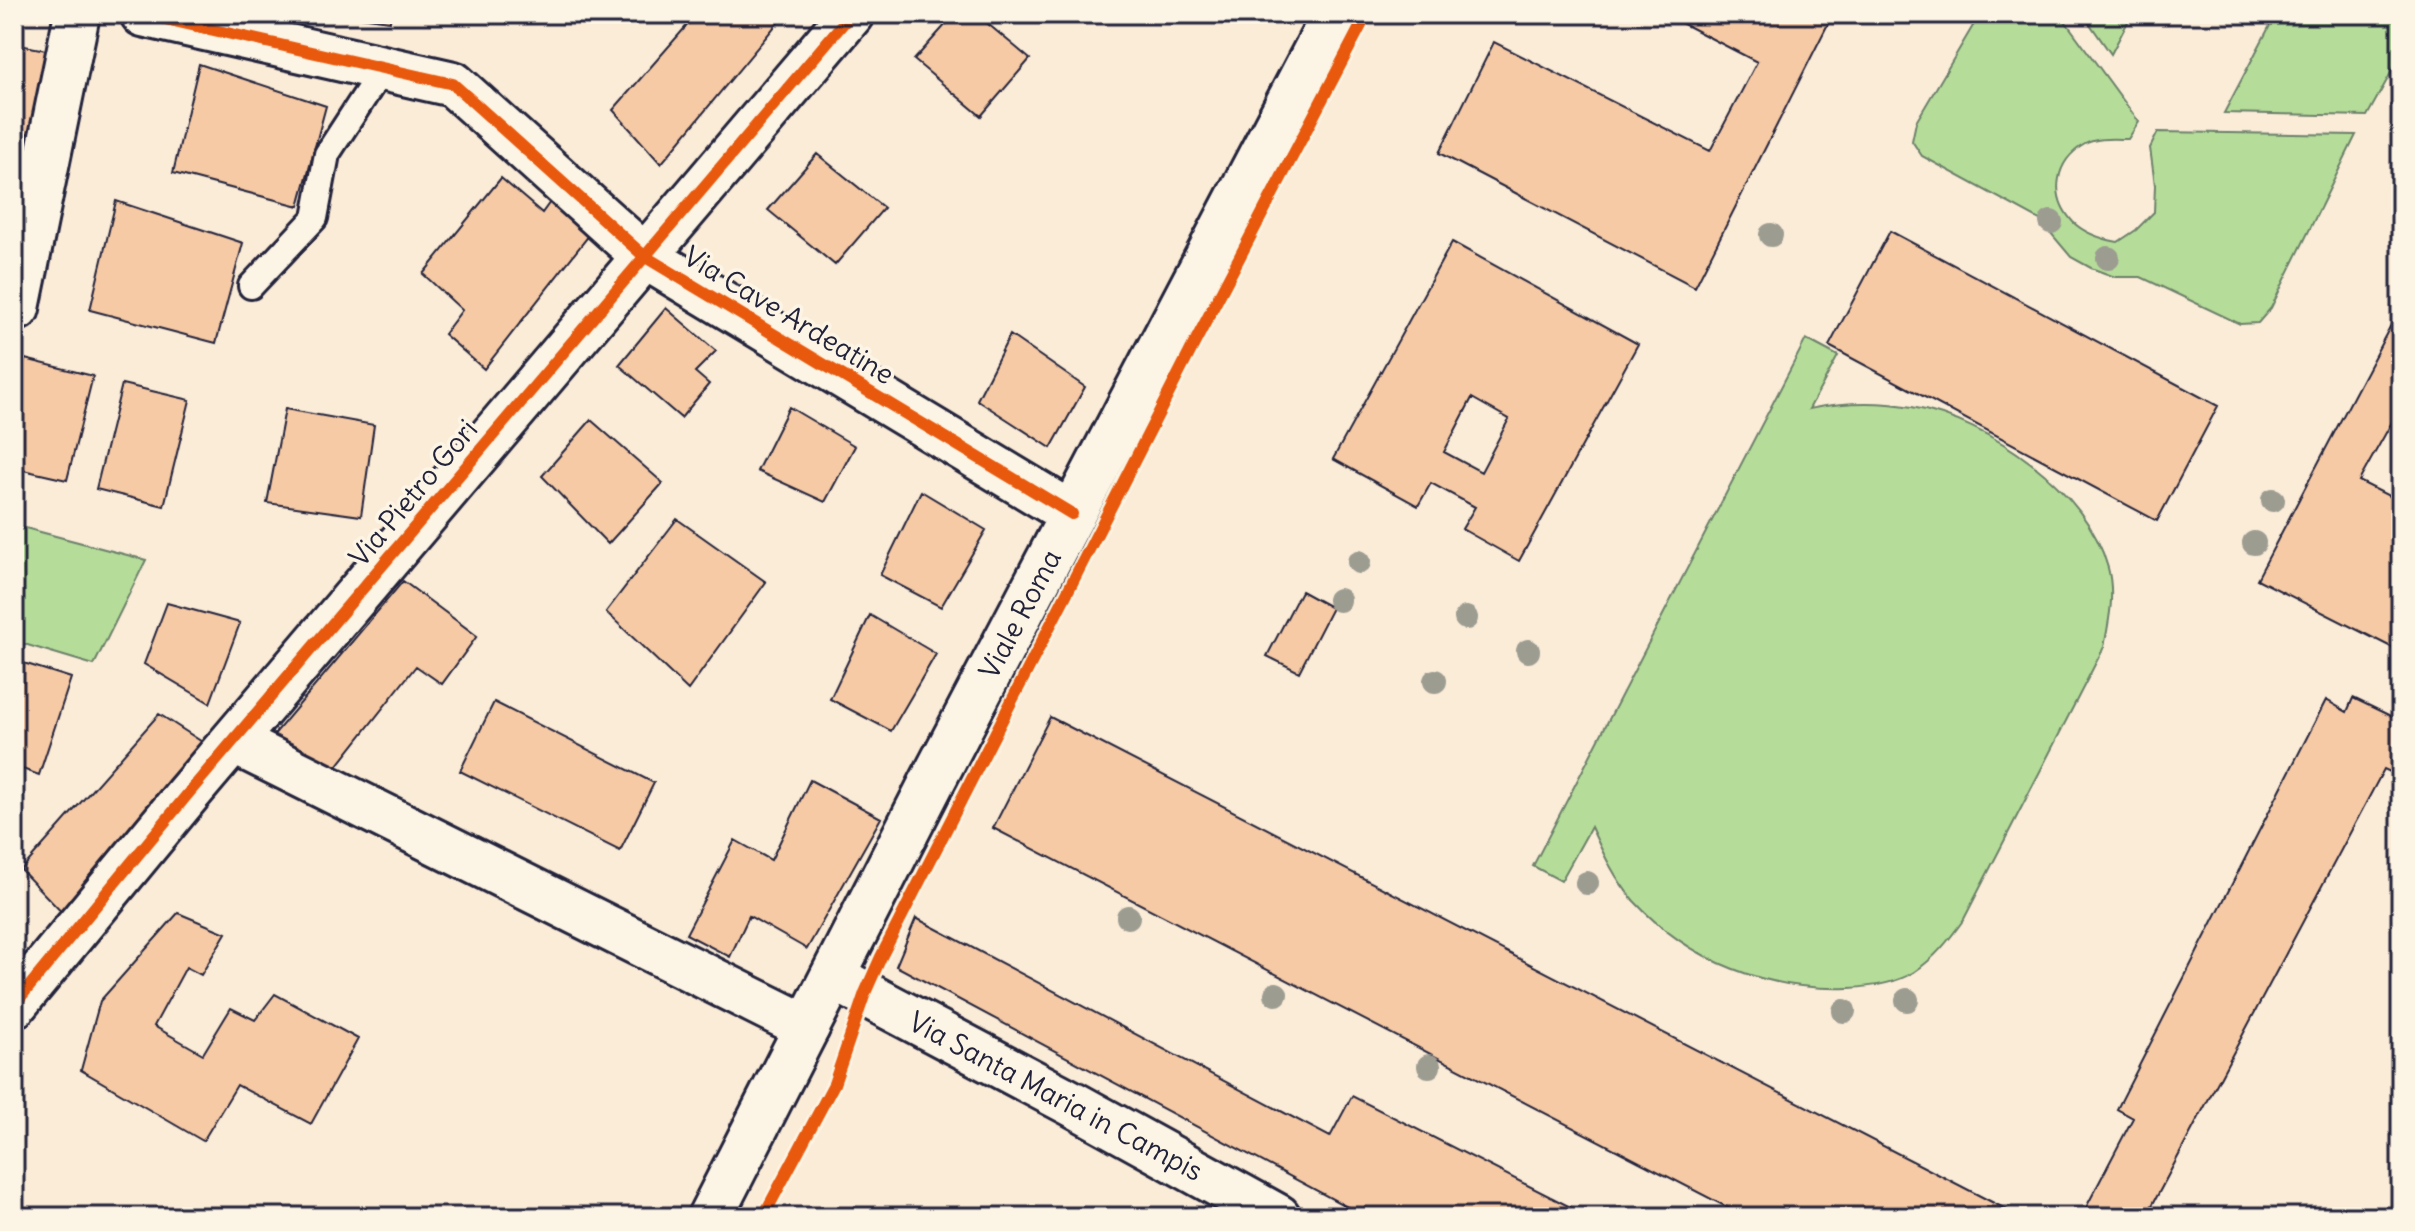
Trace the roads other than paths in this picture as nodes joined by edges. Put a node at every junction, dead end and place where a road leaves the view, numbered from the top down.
1 (77, 14) edge
2 (143, 14) edge
3 (851, 14) edge
4 (1335, 14) edge
5 (383, 68) junction
6 (644, 256) junction
7 (251, 286) dead end
8 (17, 308) dead end
9 (1072, 514) junction
10 (233, 741) junction
11 (833, 977) junction
12 (14, 1004) edge
13 (807, 1027) junction
14 (710, 1217) edge
15 (1278, 1217) edge

1 - 8 street
2 - 5 street, Via Cave Ardeatine
3 - 6 street, Via Pietro Gori
4 - 9 street, Viale Roma
5 - 6 street, Via Cave Ardeatine
5 - 7 lane
6 - 9 street, Via Cave Ardeatine
6 - 10 street, Via Pietro Gori
9 - 11 street, Viale Roma
10 - 12 street, Via Pietro Gori
10 - 13 street
11 - 13 street, Viale Roma
11 - 15 street, Via Santa Maria in Campis
13 - 14 street, Viale Roma

